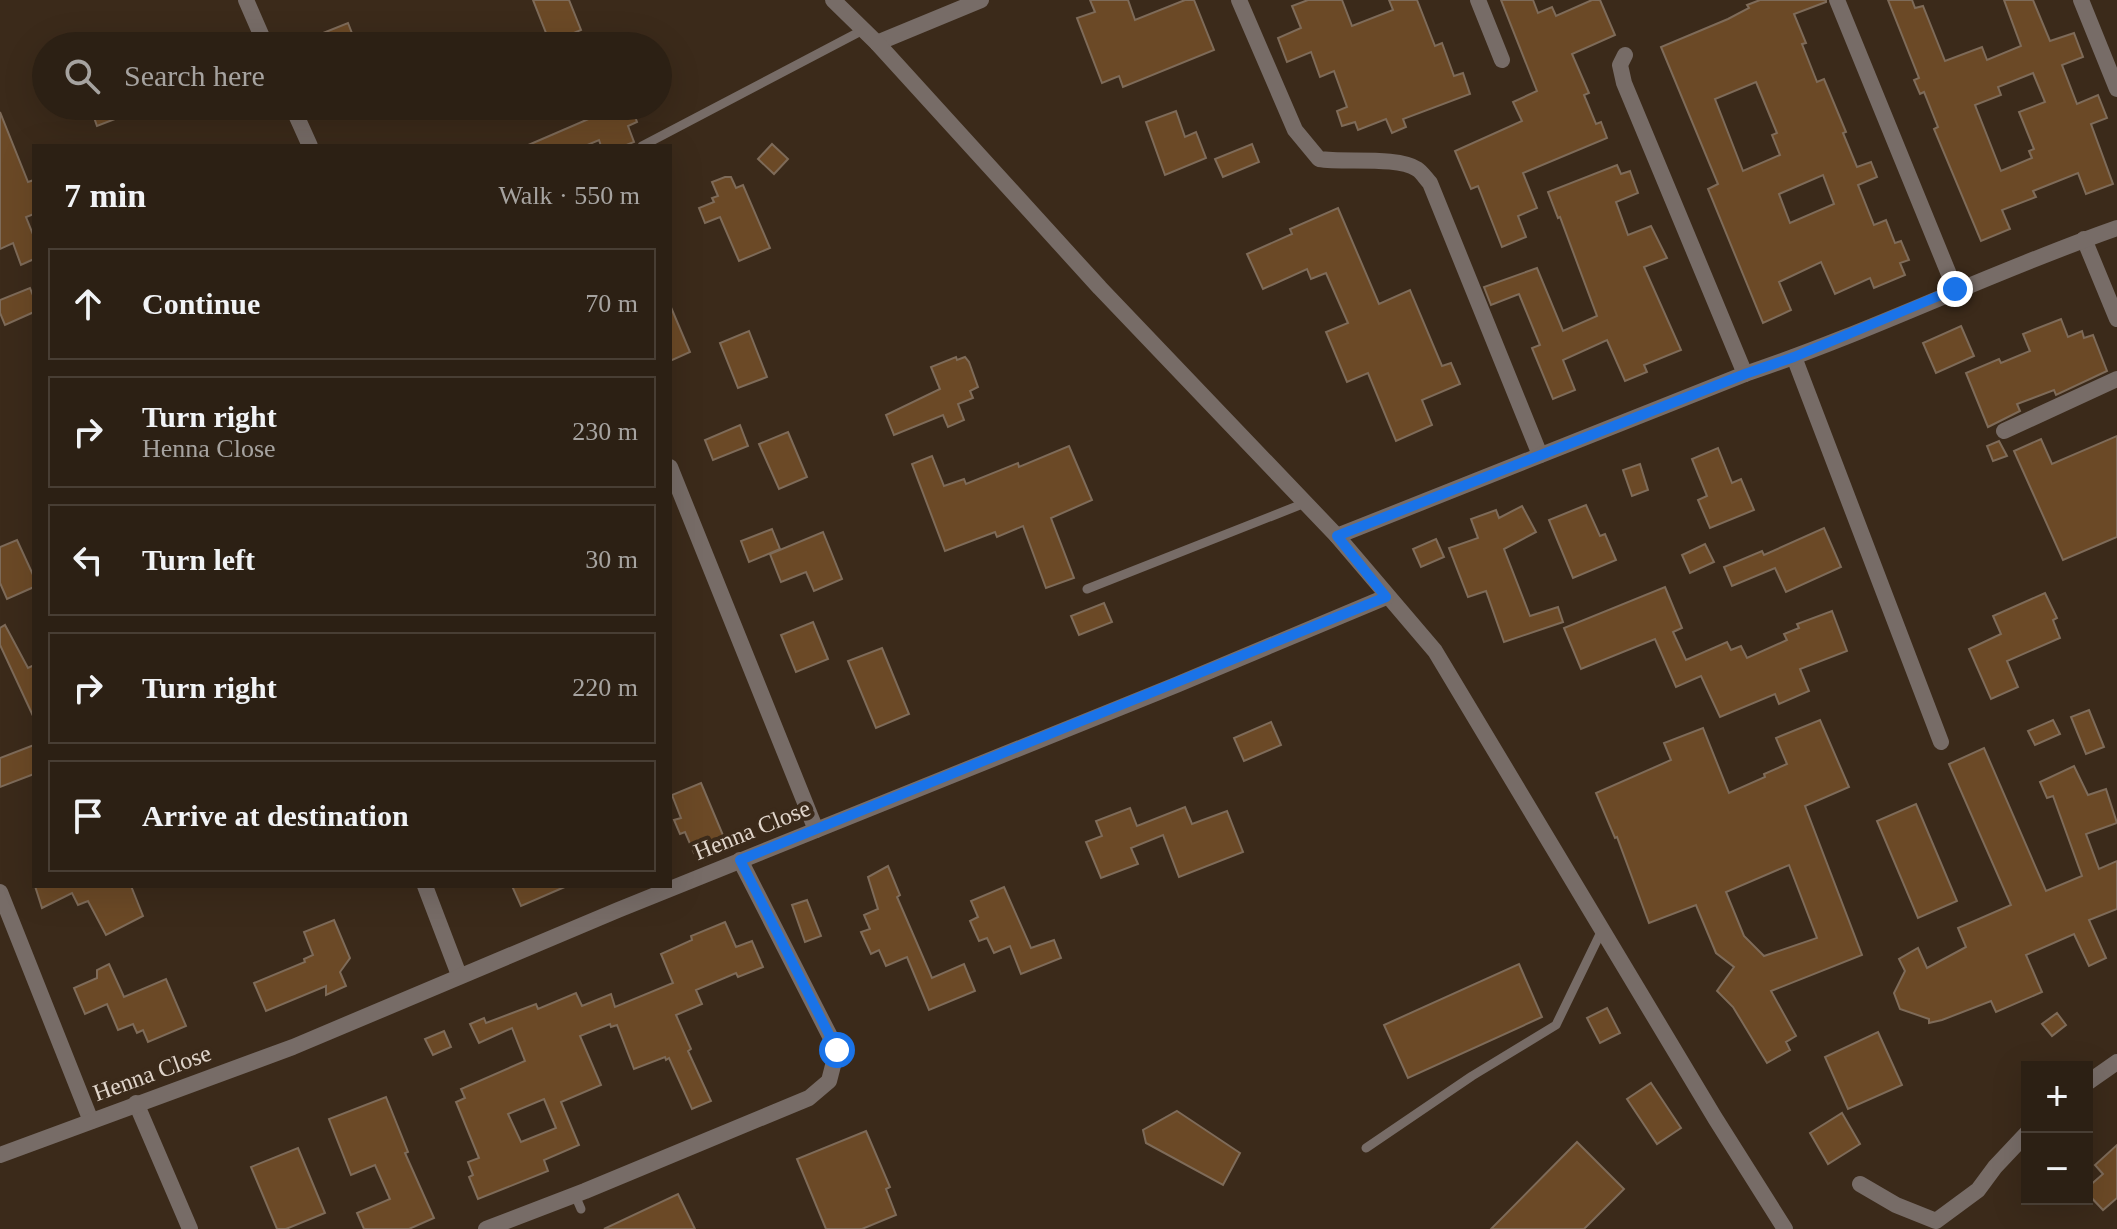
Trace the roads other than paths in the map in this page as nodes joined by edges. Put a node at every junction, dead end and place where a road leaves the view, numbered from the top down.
1 (246, 0) edge
2 (833, 0) edge
3 (981, 0) edge
4 (1239, 0) edge
5 (1478, 0) edge
6 (1837, 0) edge
7 (2081, 0) edge
8 (863, 30) junction
9 (260, 32) edge
10 (877, 43) junction
11 (1625, 55) dead end
12 (1502, 60) dead end
13 (2117, 89) edge
14 (298, 120) edge
15 (309, 144) edge
16 (646, 144) edge
17 (2117, 228) edge
18 (2084, 239) junction
19 (1955, 289) junction
20 (2117, 319) edge
21 (1794, 357) junction
22 (1745, 374) junction
23 (2117, 379) edge
24 (2004, 431) dead end
25 (1540, 455) junction
26 (672, 472) edge
27 (1305, 503) junction
28 (1337, 536) junction
29 (1087, 589) dead end
30 (1386, 597) junction
31 (1941, 742) dead end
32 (816, 830) junction
33 (740, 860) junction
34 (426, 888) edge
35 (672, 888) edge
36 (672, 888) edge
37 (0, 892) edge
38 (1602, 929) junction
39 (459, 975) junction
40 (2117, 1062) edge
41 (2093, 1079) edge
42 (136, 1103) junction
43 (91, 1121) junction
44 (2021, 1139) edge
45 (1366, 1148) dead end
46 (0, 1155) edge
47 (1860, 1184) dead end
48 (190, 1229) edge
49 (486, 1229) edge
50 (1785, 1229) edge

1 - 9 street
2 - 8 street
3 - 10 street
4 - 25 street
5 - 12 street
6 - 19 street
7 - 13 street
8 - 10 street
8 - 16 lane
10 - 27 street
11 - 22 street
14 - 15 street
17 - 18 street
18 - 19 street
18 - 20 street
19 - 21 street
21 - 22 street
21 - 31 street
22 - 25 street
23 - 24 street
25 - 28 street
26 - 32 street
27 - 28 street
27 - 29 lane
28 - 30 street
30 - 32 street, Henna Close
30 - 38 street
32 - 33 street, Henna Close
33 - 36 street, Henna Close
33 - 49 street
34 - 39 street
35 - 39 street, Henna Close
37 - 43 street
38 - 45 lane
38 - 50 street
39 - 42 street, Henna Close
40 - 41 street
42 - 43 street, Henna Close
42 - 48 street
43 - 46 street, Henna Close
44 - 47 street

